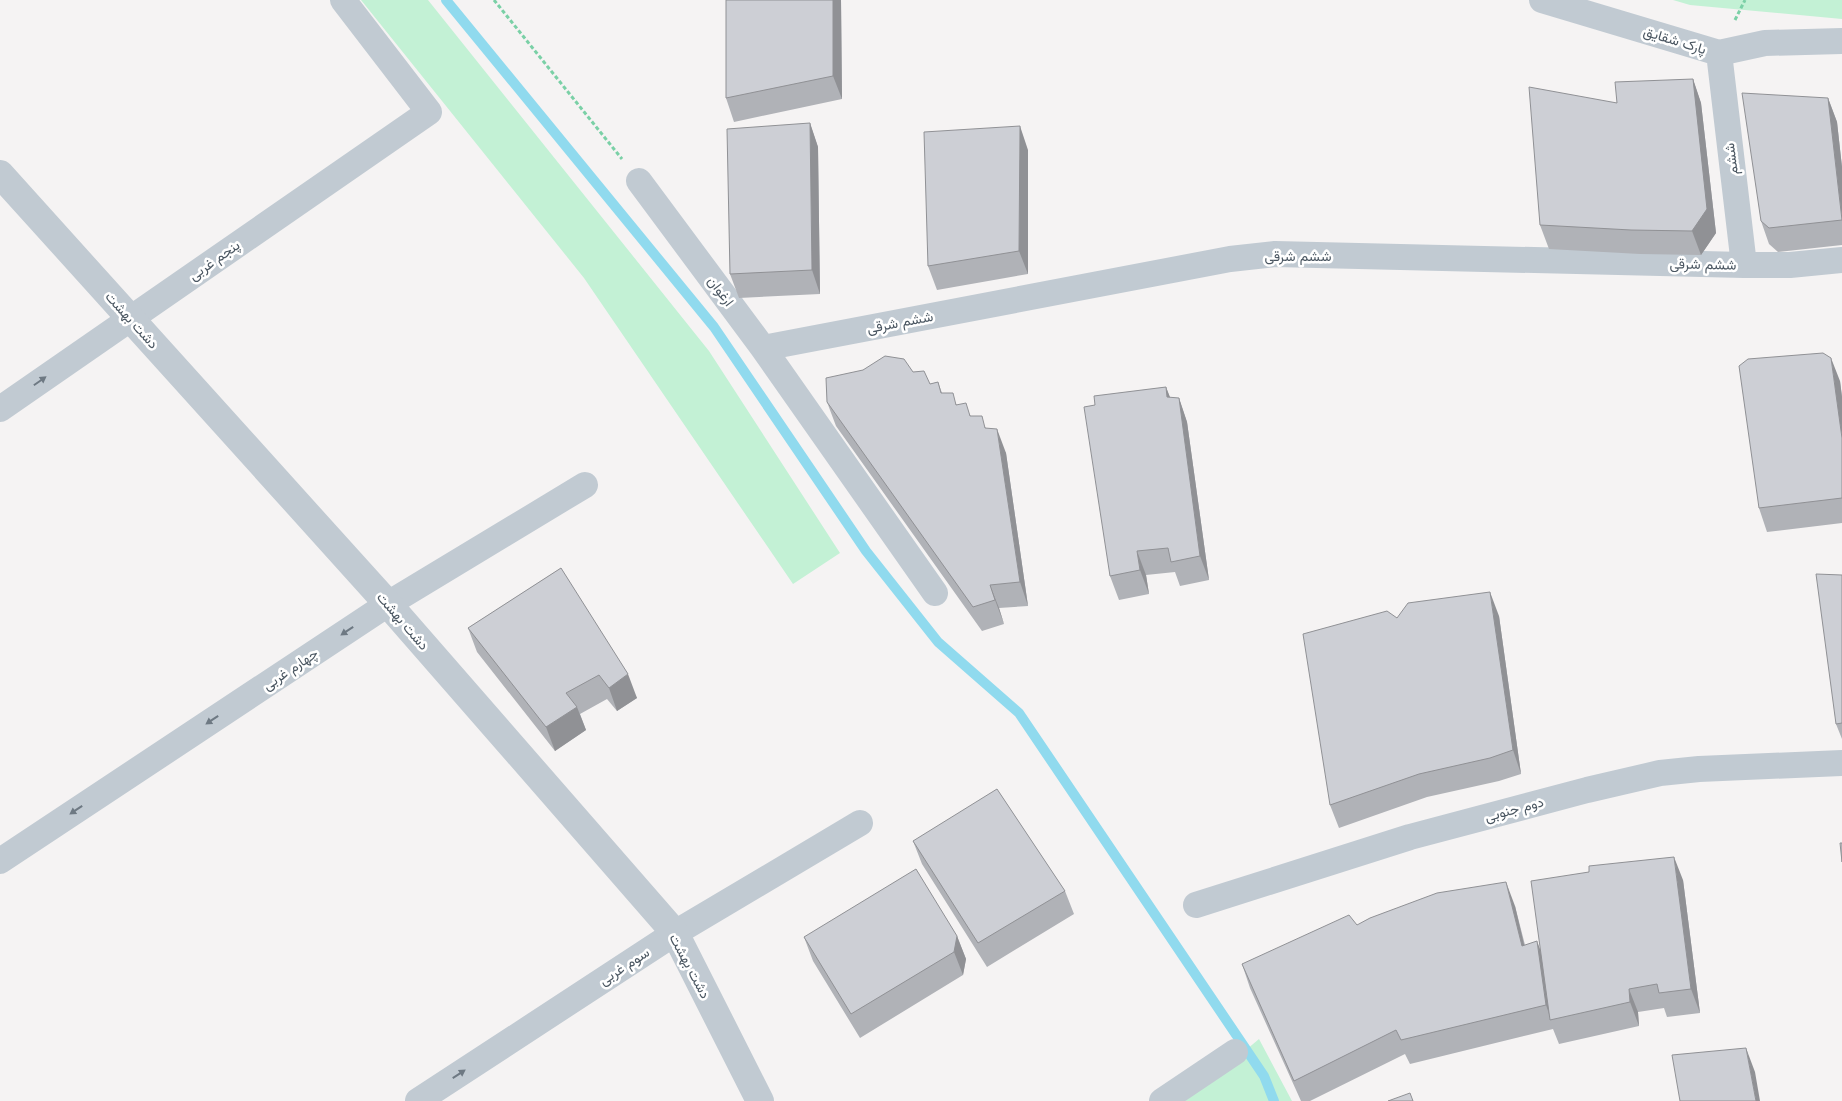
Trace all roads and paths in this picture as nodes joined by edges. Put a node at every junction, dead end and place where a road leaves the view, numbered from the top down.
1 (344, 0) edge
2 (494, 0) edge
3 (1542, 0) edge
4 (1842, 41) edge
5 (1719, 53) junction
6 (0, 174) edge
7 (639, 181) joint
8 (1842, 260) edge
9 (1744, 265) junction
10 (130, 318) junction
11 (763, 348) junction
12 (0, 409) edge
13 (585, 485) dead end
14 (934, 593) edge
15 (388, 604) junction
16 (1842, 763) edge
17 (860, 823) dead end
18 (0, 861) edge
19 (1196, 905) dead end
20 (675, 933) junction
21 (1235, 1052) dead end
22 (418, 1101) edge
23 (760, 1101) edge
24 (1162, 1101) edge

1 - 10 street, پنجم غربی
2 - 7 path
3 - 5 street, پارک شقایق
4 - 5 street, پارک شقایق
5 - 9 street, ششم
6 - 10 street, دشت بهشت
7 - 11 street, ارغوان
8 - 9 street, ششم شرقی
9 - 11 street, ششم شرقی
12 -> 10 street, پنجم غربی
10 - 15 street, دشت بهشت
11 - 14 street, ارغوان
13 - 15 street, چهارم غربی
15 -> 18 street, چهارم غربی
15 - 20 street, دشت بهشت
16 - 19 street, دوم جنوبی
17 - 20 street, سوم غربی
22 -> 20 street, سوم غربی
20 - 23 street, دشت بهشت
21 - 24 street

